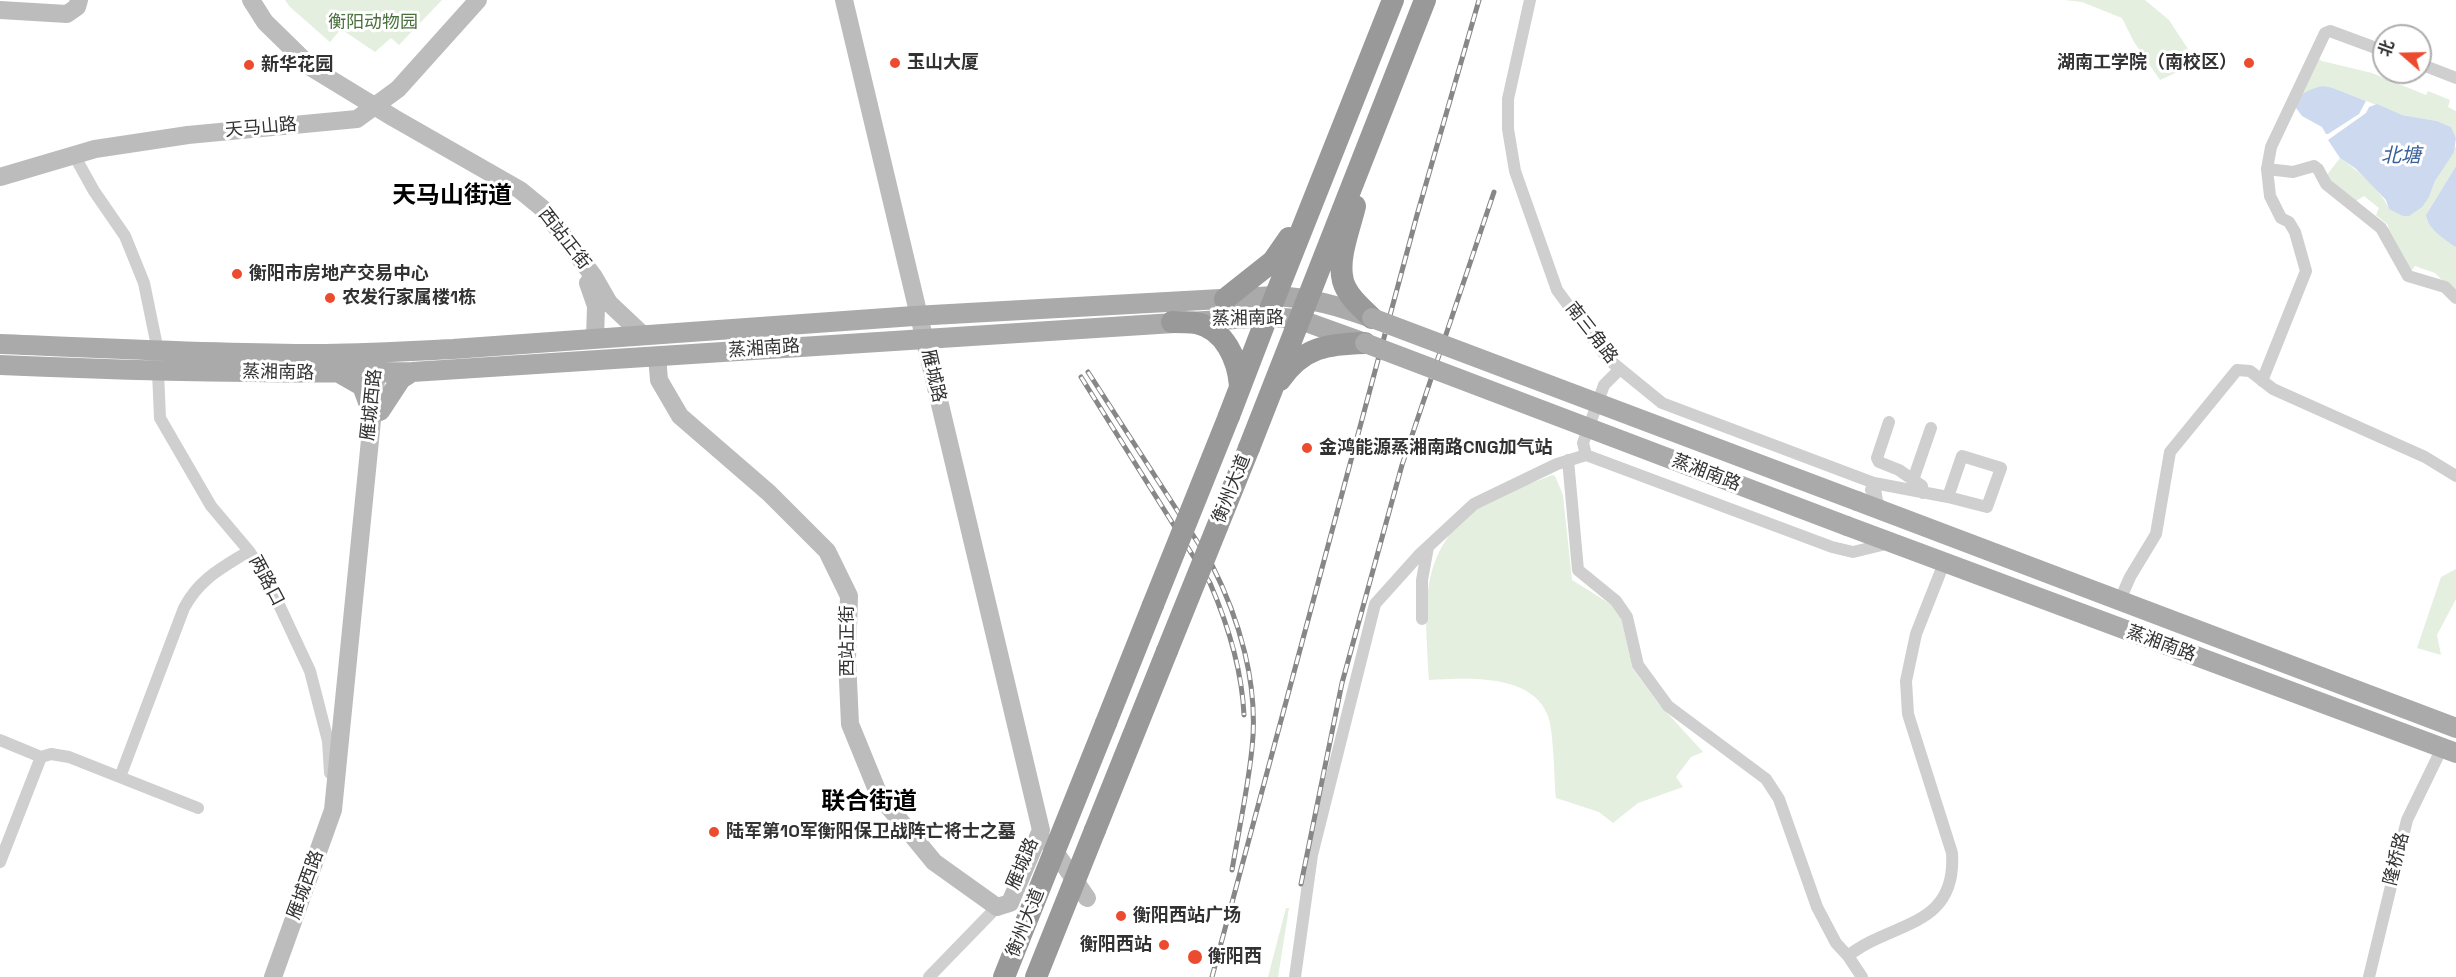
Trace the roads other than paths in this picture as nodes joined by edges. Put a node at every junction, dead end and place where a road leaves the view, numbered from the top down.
1 (79, 0) edge
2 (246, 0) edge
3 (251, 0) edge
4 (470, 0) edge
5 (478, 0) edge
6 (838, 0) edge
7 (844, 0) edge
8 (1394, 0) edge
9 (1425, 0) edge
10 (1530, 0) edge
11 (0, 10) edge
12 (2372, 47) edge
13 (2432, 68) edge
14 (2456, 78) edge
15 (369, 106) junction
16 (1376, 124) junction
17 (74, 155) junction
18 (2267, 168) junction
19 (0, 170) edge
20 (1326, 170) junction
21 (0, 177) edge
22 (1353, 180) junction
23 (1310, 210) junction
24 (1346, 245) junction
25 (1317, 272) junction
26 (1306, 297) junction
27 (2456, 298) edge
28 (1225, 299) junction
29 (1271, 306) junction
30 (916, 316) junction
31 (1372, 318) junction
32 (1298, 319) junction
33 (1172, 322) junction
34 (644, 336) junction
35 (922, 338) junction
36 (595, 339) junction
37 (1365, 343) junction
38 (0, 344) edge
39 (158, 351) junction
40 (380, 352) junction
41 (657, 356) junction
42 (0, 364) edge
43 (1620, 369) junction
44 (158, 372) junction
45 (412, 372) junction
46 (379, 373) junction
47 (341, 374) junction
48 (2262, 381) junction
49 (1240, 388) junction
50 (1269, 396) junction
51 (376, 410) junction
52 (1889, 422) dead end
53 (1931, 428) dead end
54 (1586, 455) junction
55 (1568, 460) junction
56 (2456, 476) edge
57 (1913, 480) junction
58 (1874, 483) junction
59 (1923, 493) junction
60 (1948, 497) junction
61 (1857, 501) junction
62 (1882, 510) junction
63 (1847, 526) junction
64 (1890, 542) junction
65 (1428, 547) junction
66 (249, 550) junction
67 (1853, 552) junction
68 (1944, 562) junction
69 (2120, 600) junction
70 (1422, 619) dead end
71 (2456, 728) edge
72 (0, 740) edge
73 (2449, 751) edge
74 (41, 757) junction
75 (120, 777) junction
76 (198, 808) dead end
77 (333, 810) junction
78 (1038, 833) junction
79 (0, 862) edge
80 (1087, 898) dead end
81 (997, 907) junction
82 (1848, 956) junction
83 (273, 977) edge
84 (281, 977) edge
85 (928, 977) edge
86 (1004, 977) edge
87 (1035, 977) edge
88 (1295, 977) edge
89 (1862, 977) edge
90 (2369, 977) edge

1 - 11 street
2 - 15 street
3 - 15 street
4 - 15 street, 天马山路
5 - 15 street, 天马山路
6 - 30 street, 雁城路
7 - 30 street, 雁城路
8 - 20 highway, 衡州大道
9 - 16 highway, 衡州大道
10 - 43 street, 南三角路
12 - 18 street
13 - 14 street
15 - 17 street, 天马山路
15 - 19 street, 天马山路
15 - 34 street, 西站正街
15 - 36 street, 西站正街
16 - 22 highway, 衡州大道
16 - 24 highway
17 - 21 street, 天马山路
17 - 39 street
18 - 27 street
18 - 48 street
20 - 22 highway
20 - 23 highway, 衡州大道
22 - 25 highway, 衡州大道
23 - 28 highway
23 - 29 highway, 衡州大道
24 - 25 highway
24 - 31 highway
25 - 26 highway, 衡州大道
26 - 29 main road, 蒸湘南路
26 - 31 main road, 蒸湘南路
26 - 32 highway, 衡州大道
28 - 29 main road, 蒸湘南路
28 - 30 main road, 蒸湘南路
29 - 32 main road, 蒸湘南路
29 - 33 main road, 蒸湘南路
29 - 49 highway, 衡州大道
30 - 34 main road, 蒸湘南路
30 - 35 street, 雁城路
31 - 61 main road, 蒸湘南路, bridge
32 - 37 main road, 蒸湘南路
32 - 50 highway, 衡州大道
33 - 35 main road, 蒸湘南路
33 - 49 highway
34 - 36 main road, 蒸湘南路
35 - 41 main road, 蒸湘南路
35 - 78 street, 雁城路
36 - 40 main road, 蒸湘南路
37 - 50 highway
37 - 63 main road, 蒸湘南路, bridge
38 - 39 main road, 蒸湘南路
39 - 40 main road, 蒸湘南路
40 - 46 street, 雁城西路
41 - 45 main road, 蒸湘南路
41 - 81 street, 西站正街
42 - 44 main road, 蒸湘南路
43 - 54 street
43 - 58 street, 南三角路
44 - 47 main road, 蒸湘南路
44 - 66 street, 两路口
45 - 46 main road, 蒸湘南路
45 - 51 main road
46 - 47 main road, 蒸湘南路
46 - 51 street, 雁城西路
47 - 51 main road
48 - 56 street
48 - 69 street
49 - 86 highway, 衡州大道, bridge
50 - 87 highway, 衡州大道, bridge
51 - 77 street, 雁城西路
51 - 84 street, 雁城西路
52 - 57 street
53 - 57 street
54 - 55 street
54 - 67 street
55 - 65 street
55 - 82 street
57 - 59 street
58 - 59 street, 南三角路
58 - 61 street
58 - 62 street
59 - 60 street, 南三角路
60 - 60 street, 南三角路
61 - 62 main road, 蒸湘南路
62 - 69 main road, 蒸湘南路
63 - 64 main road, 蒸湘南路
63 - 67 street
64 - 67 street
64 - 68 main road, 蒸湘南路
65 - 70 street
65 - 88 street
66 - 75 street
66 - 77 street, 两路口
68 - 73 main road, 蒸湘南路
68 - 82 street
69 - 71 main road, 蒸湘南路
72 - 74 street
73 - 90 street, 隆桥路
74 - 75 street
74 - 79 street
75 - 76 street
77 - 83 street, 雁城西路
78 - 80 street
78 - 81 street, 雁城路
81 - 85 street
82 - 89 street

